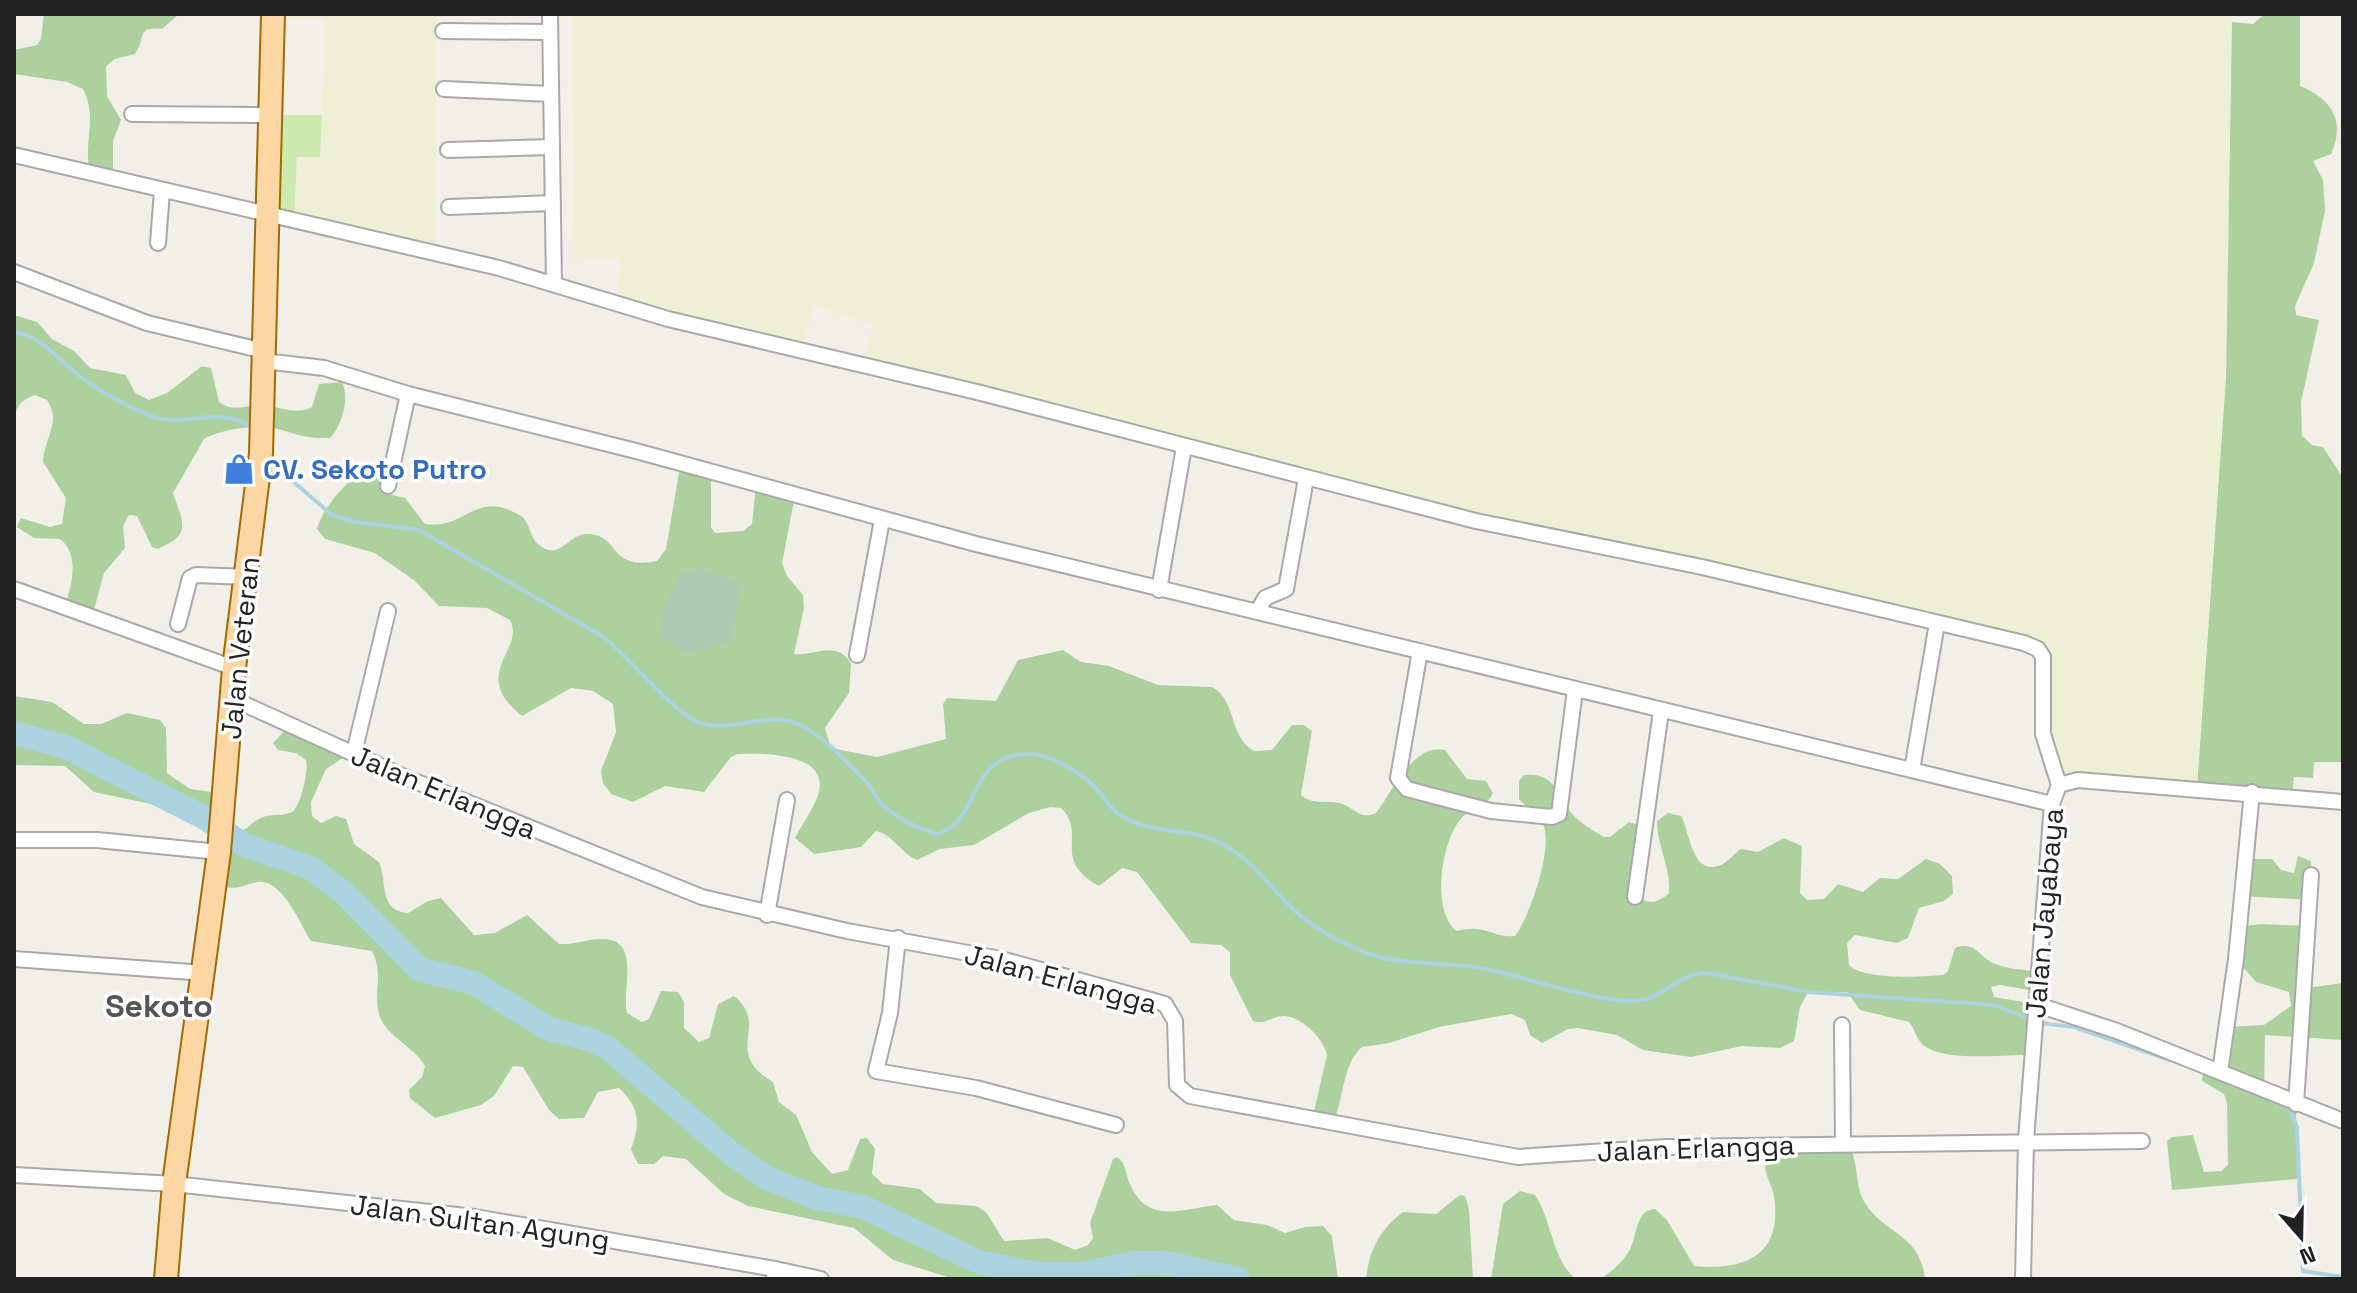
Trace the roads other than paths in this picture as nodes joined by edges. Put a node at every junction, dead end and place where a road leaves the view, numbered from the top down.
1 (273, 14) edge
2 (550, 14) edge
3 (443, 31) dead end
4 (550, 32) junction
5 (444, 89) dead end
6 (551, 94) junction
7 (132, 114) dead end
8 (270, 115) junction
9 (552, 147) junction
10 (448, 150) dead end
11 (14, 155) edge
12 (162, 191) junction
13 (553, 203) junction
14 (449, 207) dead end
15 (267, 213) junction
16 (158, 243) dead end
17 (14, 272) edge
18 (554, 284) junction
19 (264, 356) junction
20 (408, 394) junction
21 (1184, 447) junction
22 (1306, 479) junction
23 (388, 486) dead end
24 (882, 520) junction
25 (248, 577) junction
26 (14, 589) edge
27 (1159, 590) junction
28 (388, 611) dead end
29 (1258, 611) junction
30 (1937, 623) junction
31 (178, 624) dead end
32 (1420, 651) junction
33 (857, 655) dead end
34 (234, 668) junction
35 (1575, 690) junction
36 (233, 699) junction
37 (1661, 711) junction
38 (354, 753) junction
39 (1912, 770) junction
40 (2059, 785) junction
41 (2252, 792) junction
42 (787, 800) dead end
43 (2343, 802) edge
44 (2052, 804) junction
45 (221, 836) junction
46 (14, 840) edge
47 (2311, 875) dead end
48 (1635, 897) dead end
49 (767, 915) junction
50 (898, 938) junction
51 (14, 959) edge
52 (205, 973) junction
53 (2034, 1015) junction
54 (1842, 1025) dead end
55 (2220, 1072) junction
56 (2296, 1104) junction
57 (2343, 1121) edge
58 (1116, 1125) dead end
59 (2026, 1140) junction
60 (2142, 1141) dead end
61 (1843, 1144) junction
62 (14, 1175) edge
63 (174, 1184) junction
64 (775, 1274) edge
65 (166, 1279) edge
66 (821, 1279) edge
67 (2023, 1279) edge

1 - 8 main road, Jalan Veteran
2 - 4 street
3 - 4 street
4 - 6 street
5 - 6 street
6 - 9 street
7 - 8 street
8 - 15 main road, Jalan Veteran
9 - 10 street
9 - 13 street
11 - 12 street
12 - 15 street
12 - 16 street
13 - 14 street
13 - 18 street
15 - 18 street
15 - 19 main road, Jalan Veteran
17 - 19 street
18 - 21 street
19 - 20 street
19 - 25 main road, Jalan Veteran
20 - 23 street
20 - 24 street
21 - 22 street
21 - 27 street
22 - 29 street
22 - 30 street
24 - 27 street
24 - 33 street
25 - 31 street
25 - 34 main road, Jalan Veteran
26 - 34 street
27 - 29 street
28 - 38 street
29 - 32 street
30 - 39 street
30 - 40 street
32 - 35 street
32 - 35 street
34 - 36 main road, Jalan Veteran
35 - 37 street
36 - 38 street, Jalan Erlangga
36 - 45 main road, Jalan Veteran
37 - 39 street
37 - 48 street
38 - 49 street, Jalan Erlangga
39 - 44 street
40 - 41 street, Jalan Jayabaya
40 - 44 street, Jalan Jayabaya
41 - 43 street, Jalan Jayabaya
41 - 55 street
42 - 49 street
44 - 53 street, Jalan Jayabaya
45 - 46 street
45 - 52 main road, Jalan Veteran
47 - 56 street
49 - 50 street, Jalan Erlangga
50 - 58 street
50 - 61 street, Jalan Erlangga
51 - 52 street
52 - 63 main road, Jalan Veteran
53 - 55 street
53 - 59 street, Jalan Jayabaya
54 - 61 street
55 - 56 street
56 - 57 street
59 - 60 street, Jalan Erlangga
59 - 61 street, Jalan Erlangga
59 - 67 street, Jalan Jayabaya
62 - 63 street, Jalan Sultan Agung
63 - 64 street, Jalan Sultan Agung
63 - 65 main road, Jalan Veteran
64 - 66 street, Jalan Sultan Agung

